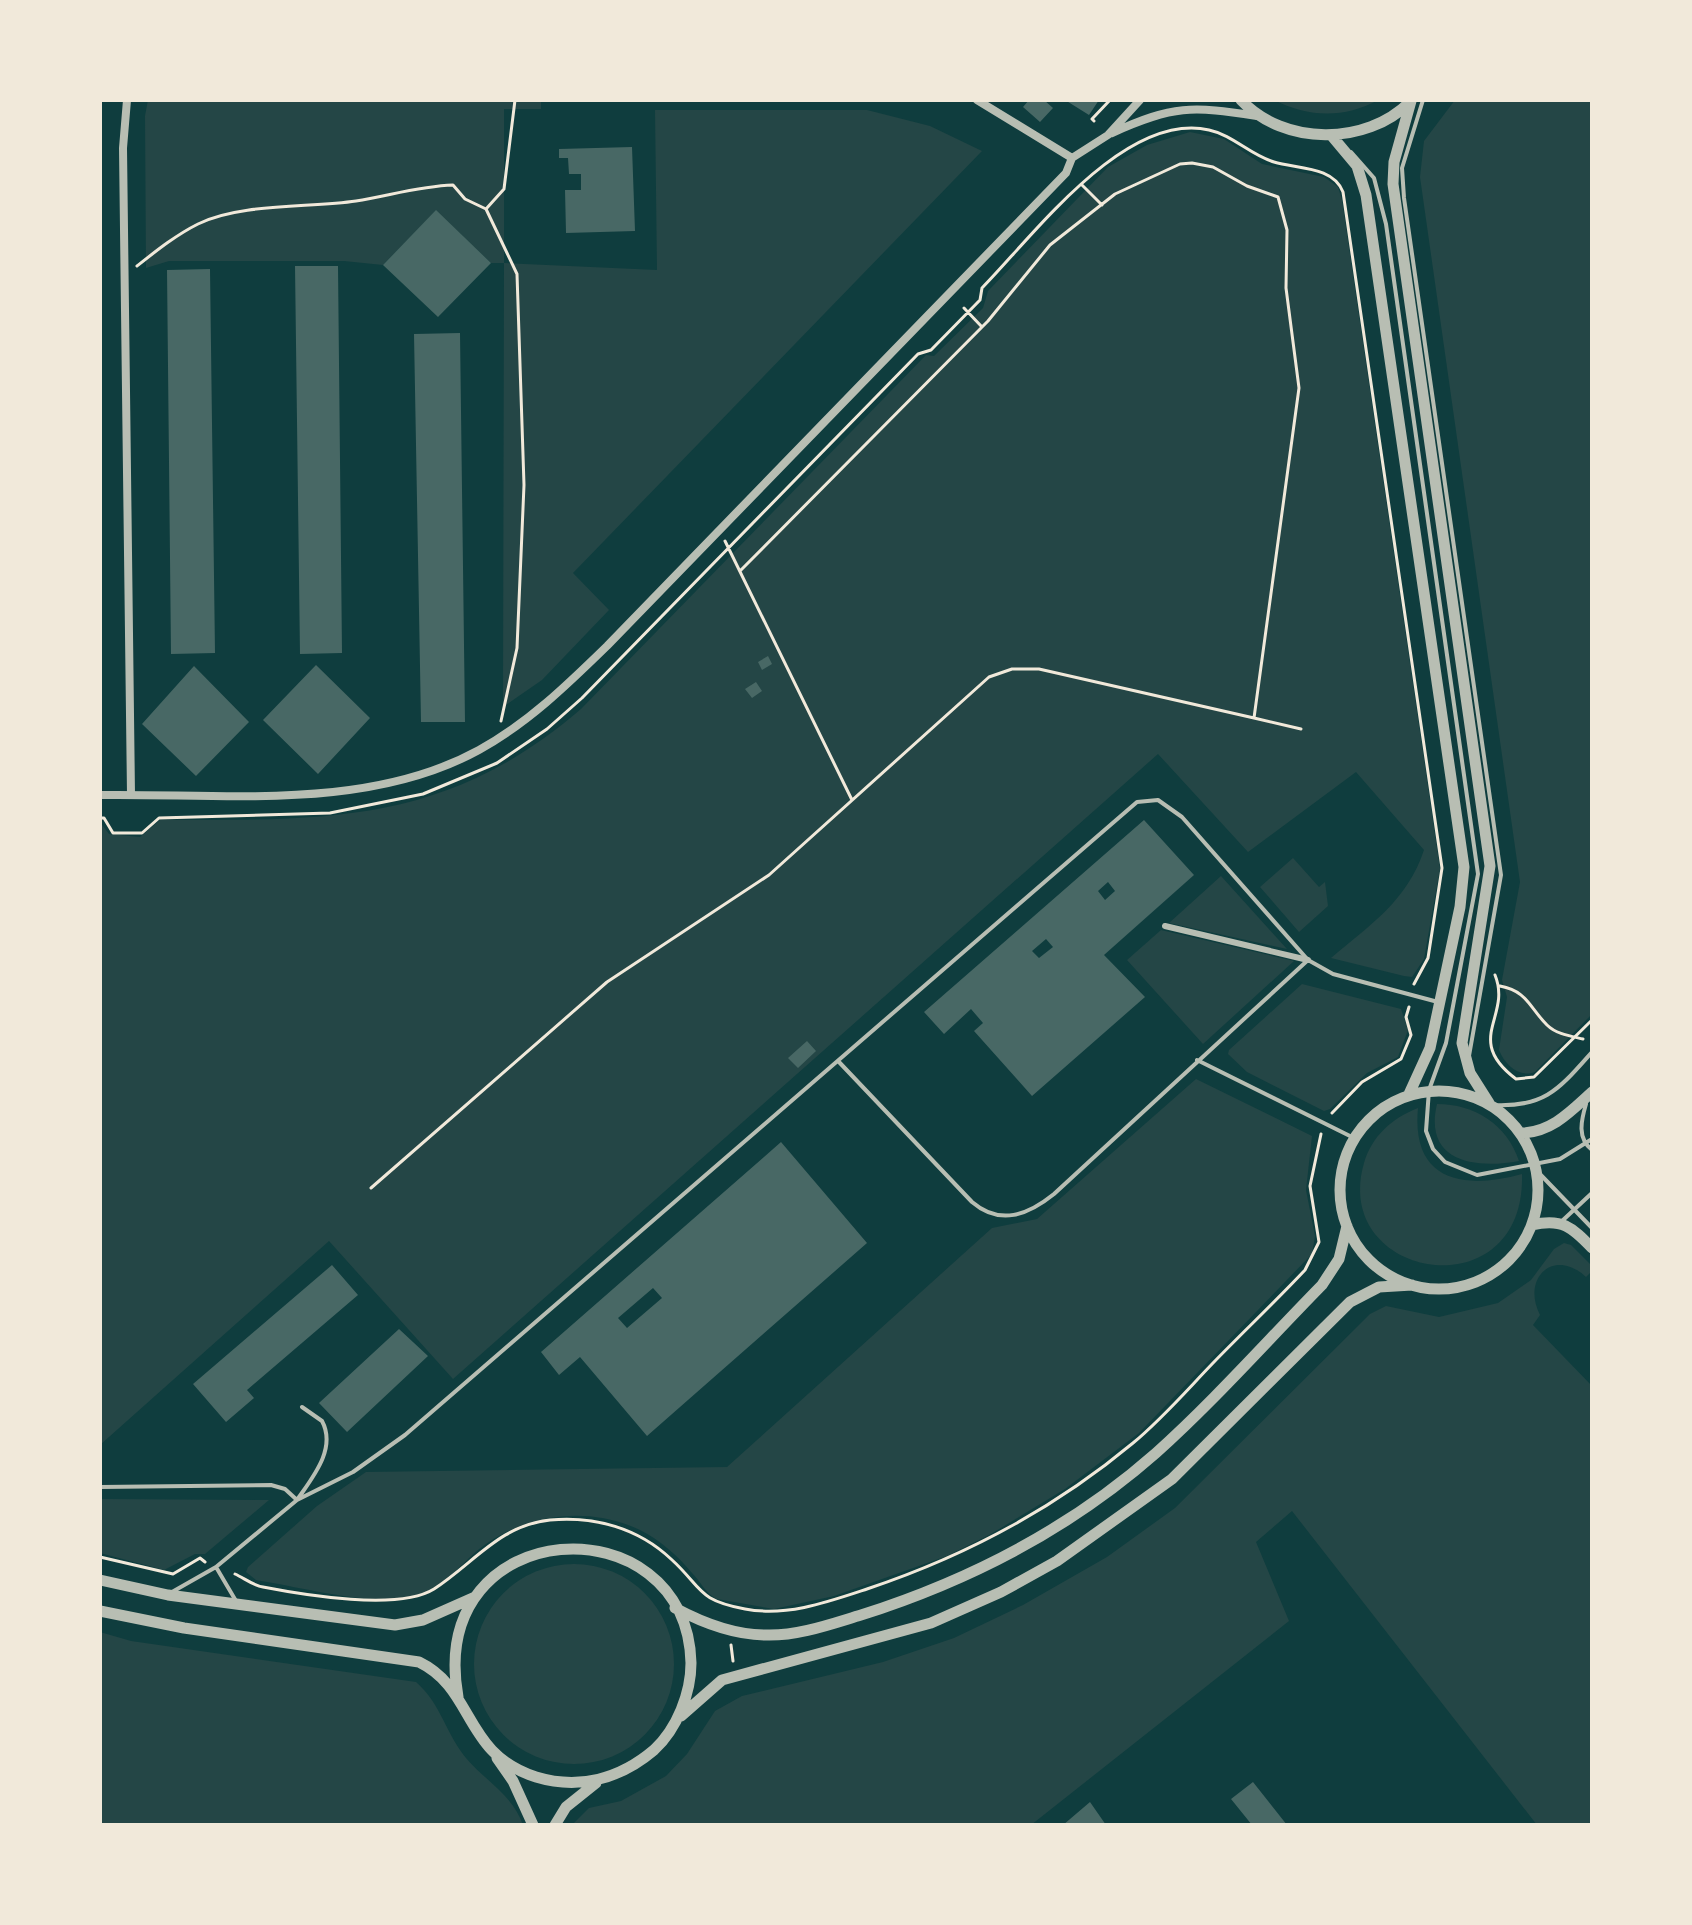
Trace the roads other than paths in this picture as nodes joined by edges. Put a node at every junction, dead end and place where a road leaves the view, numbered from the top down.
1 (127, 100) edge
2 (977, 100) edge
3 (1140, 100) edge
4 (1241, 100) edge
5 (1415, 100) edge
6 (1259, 116) junction
7 (1108, 135) junction
8 (1331, 135) junction
9 (1072, 158) junction
10 (100, 795) edge
11 (131, 795) junction
12 (1165, 926) dead end
13 (1308, 960) junction
14 (1440, 1003) junction
15 (1592, 1052) edge
16 (1197, 1060) junction
17 (839, 1062) junction
18 (1429, 1090) junction
19 (1591, 1093) edge
20 (1409, 1094) junction
21 (1491, 1104) junction
22 (1522, 1133) junction
23 (1354, 1138) junction
24 (1592, 1139) edge
25 (1586, 1145) junction
26 (1592, 1150) edge
27 (1536, 1167) junction
28 (1592, 1193) edge
29 (1575, 1211) junction
30 (1556, 1221) junction
31 (1532, 1225) junction
32 (1347, 1226) junction
33 (1592, 1228) edge
34 (1592, 1248) edge
35 (1412, 1285) junction
36 (302, 1407) dead end
37 (100, 1487) edge
38 (297, 1500) junction
39 (216, 1567) junction
40 (100, 1580) edge
41 (168, 1595) junction
42 (476, 1597) junction
43 (240, 1606) junction
44 (675, 1608) junction
45 (100, 1611) edge
46 (458, 1697) junction
47 (676, 1721) junction
48 (492, 1751) junction
49 (599, 1780) junction
50 (533, 1825) edge
51 (555, 1825) edge

1 - 11 street
2 - 9 street
3 - 7 street
4 - 6 street
5 - 8 street
5 - 21 street
6 - 7 street
6 - 8 street
7 - 9 street
8 - 14 street
8 - 18 lane
9 - 11 street
10 - 11 street
12 - 13 street
13 - 14 lane
13 - 16 lane
13 - 17 lane
14 - 20 street
15 - 21 lane
16 - 17 lane
16 - 23 lane
17 - 38 lane
18 - 20 street
18 - 21 street
18 - 27 lane
19 - 22 street
19 - 25 lane
20 - 23 street
21 - 22 street
22 - 27 street
23 - 32 street
24 - 25 lane
25 - 26 lane
25 - 27 lane
27 - 29 lane
27 - 31 street
28 - 29 lane
29 - 30 lane
29 - 33 lane
30 - 31 street
30 - 34 street
31 - 35 street
32 - 35 street
32 - 44 street
35 - 47 street
36 - 38 lane
37 - 38 lane
38 - 39 lane
39 - 41 lane
39 - 43 lane
40 - 41 street
41 - 43 street
42 - 43 street
42 - 44 street
42 - 46 street
44 - 47 street
45 - 46 street
46 - 48 street
47 - 49 street
48 - 49 street
48 - 50 street
49 - 51 street

